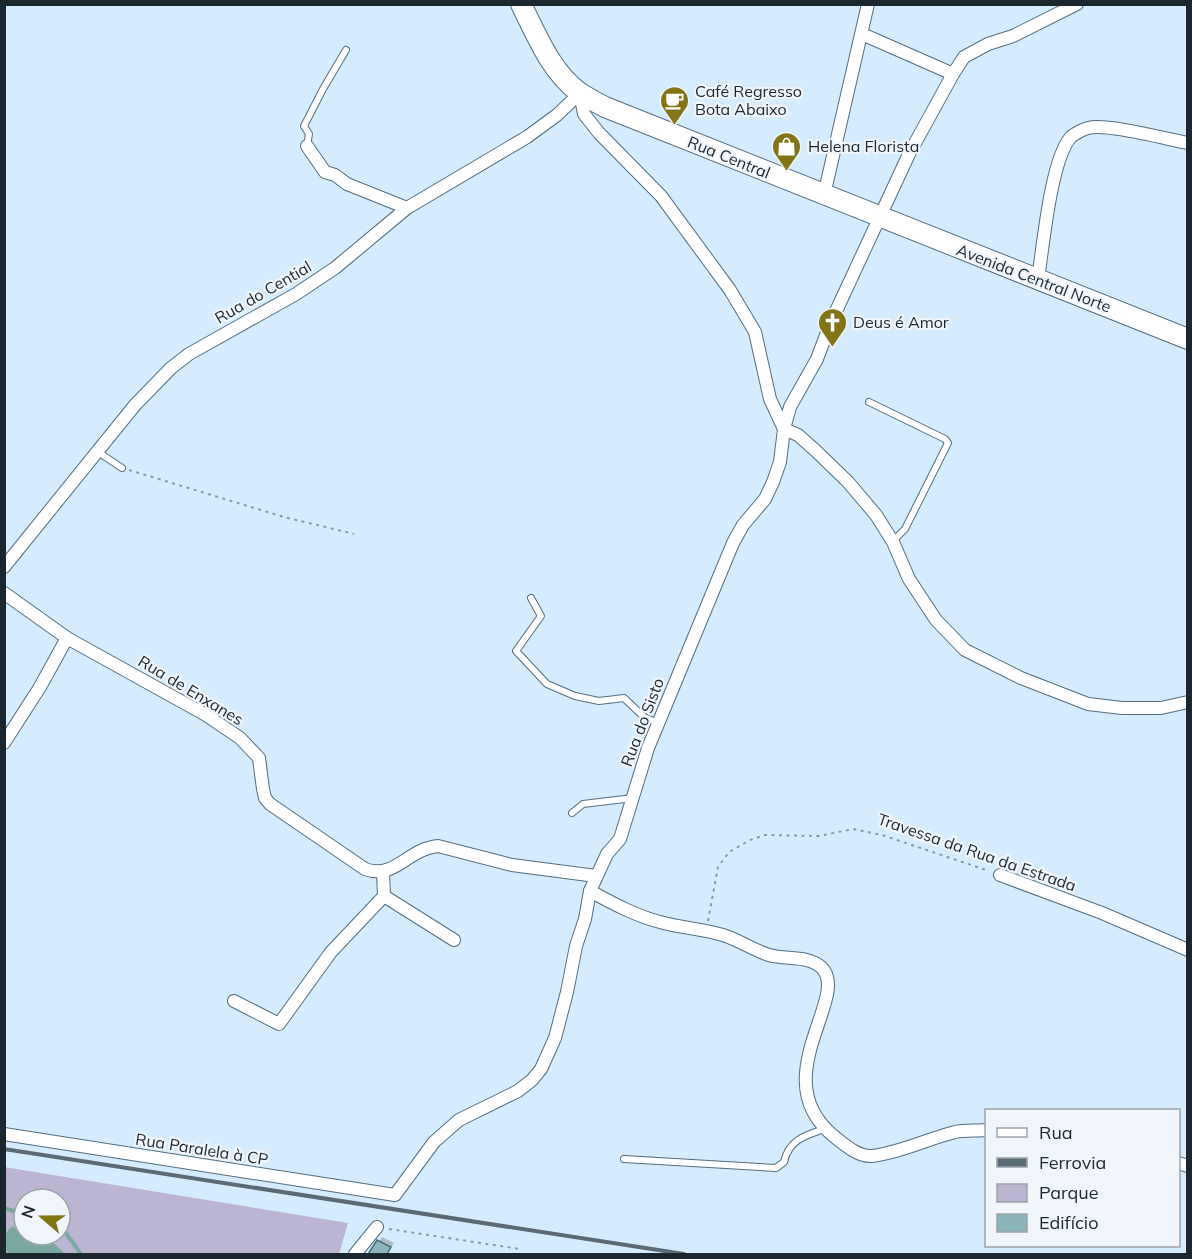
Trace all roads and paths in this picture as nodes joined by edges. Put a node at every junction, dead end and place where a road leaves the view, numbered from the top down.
1 (521, 4) edge
2 (868, 4) edge
3 (1077, 4) edge
4 (862, 34) junction
5 (346, 50) dead end
6 (953, 74) junction
7 (580, 93) junction
8 (1188, 143) edge
9 (307, 146) joint
10 (824, 195) junction
11 (407, 208) junction
12 (879, 218) junction
13 (1038, 279) junction
14 (1188, 339) edge
15 (869, 402) dead end
16 (784, 429) junction
17 (98, 452) junction
18 (122, 468) joint
19 (354, 534) dead end
20 (893, 542) junction
21 (4, 567) edge
22 (4, 593) edge
23 (531, 598) dead end
24 (67, 638) junction
25 (1188, 702) edge
26 (658, 723) junction
27 (4, 743) edge
28 (633, 798) junction
29 (572, 813) dead end
30 (383, 872) junction
31 (1000, 875) joint
32 (596, 876) junction
33 (590, 891) junction
34 (384, 896) junction
35 (706, 932) junction
36 (454, 940) dead end
37 (1188, 950) edge
38 (234, 1001) dead end
39 (824, 1129) junction
40 (985, 1130) edge
41 (4, 1134) edge
42 (624, 1159) dead end
43 (395, 1195) joint
44 (377, 1227) joint
45 (520, 1249) dead end
46 (355, 1254) edge

1 - 7 main road, Rua Central
2 - 4 street
3 - 6 street, Rua do Sisto
4 - 6 street
4 - 10 street
5 - 9 lane
6 - 12 street, Rua do Sisto
7 - 10 main road, Rua Central
7 - 11 street, Rua do Cential
7 - 16 street
8 - 13 street
9 - 11 street
10 - 12 main road, Rua Central
11 - 17 street, Rua do Cential
12 - 13 main road, Avenida Central Norte
12 - 16 street, Rua do Sisto
13 - 14 main road, Avenida Central Norte
15 - 20 lane
16 - 20 street
16 - 26 street, Rua do Sisto
17 - 18 lane
17 - 21 street, Rua do Cential
18 - 19 path
20 - 25 street
22 - 24 street, Rua de Enxanes
23 - 26 lane
24 - 27 street
24 - 30 street, Rua de Enxanes
26 - 28 street, Rua do Sisto
28 - 29 lane
28 - 32 street, Rua do Sisto
30 - 32 street
30 - 34 street
31 - 35 path, Travessa da Rua da Estrada
31 - 37 street, Travessa da Rua da Estrada
32 - 33 street, Rua do Sisto
33 - 35 street
33 - 43 street, Rua do Sisto
34 - 36 street
34 - 38 street
35 - 39 street
39 - 40 street
39 - 42 lane
41 - 43 street, Rua Paralela à CP
44 - 45 path
44 - 46 street

